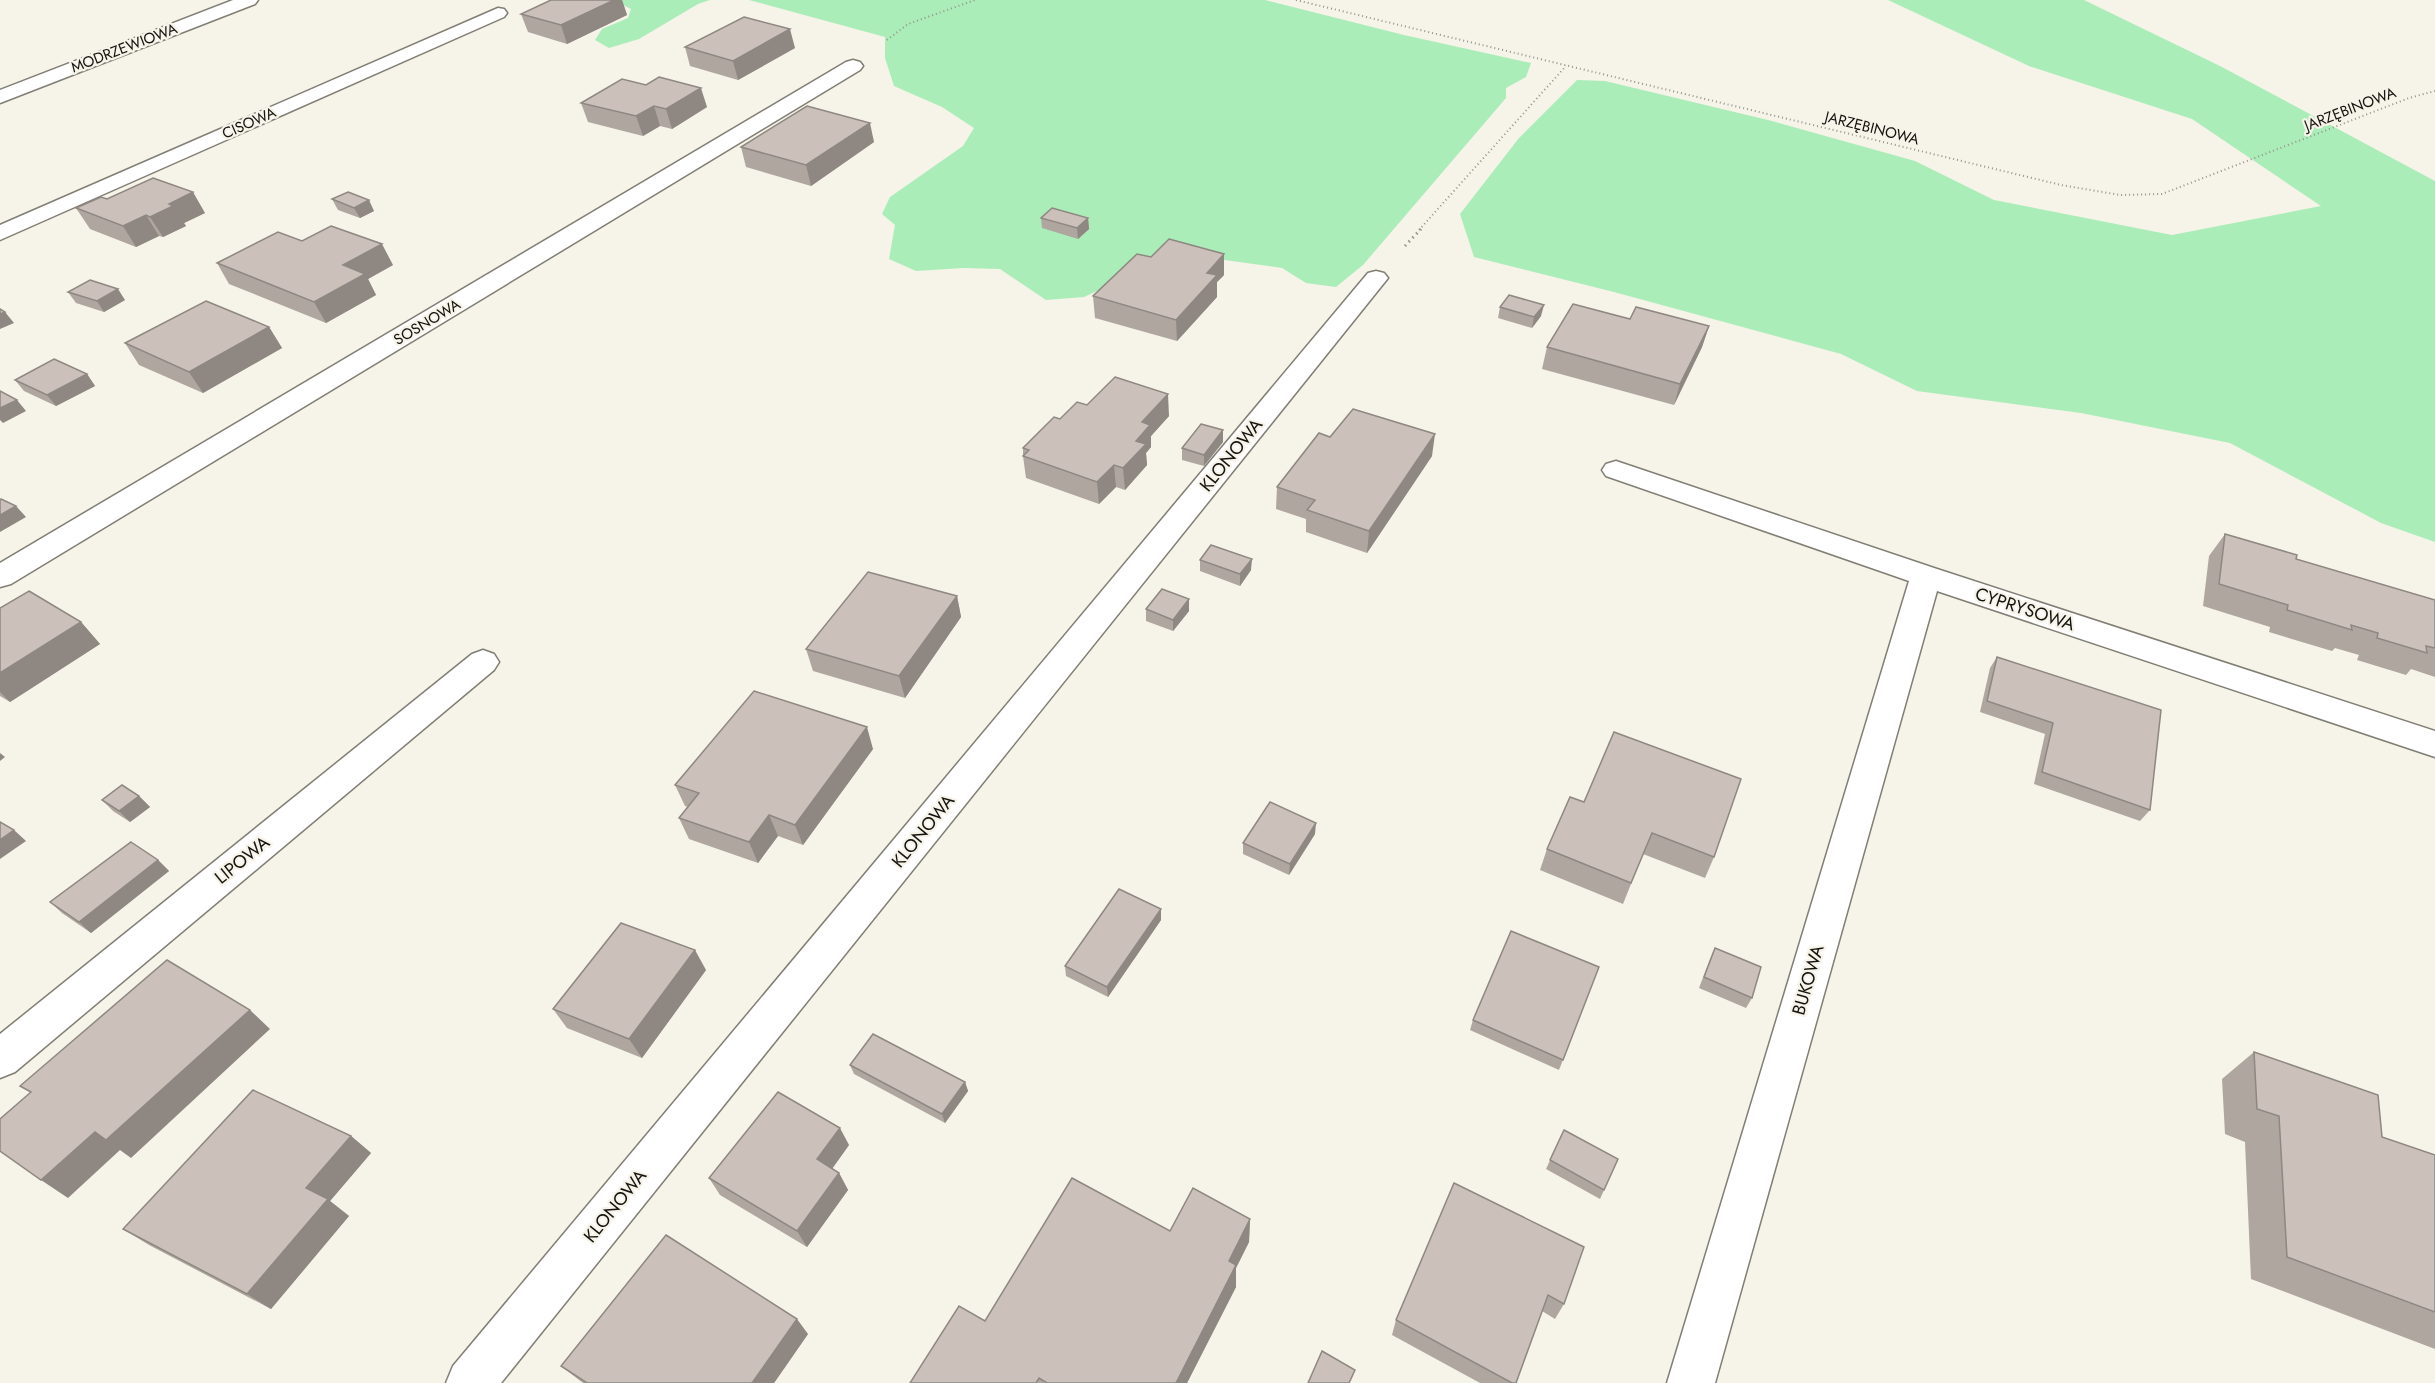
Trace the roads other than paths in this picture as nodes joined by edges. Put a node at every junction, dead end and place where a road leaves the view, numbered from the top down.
1 (249, 0) edge
2 (498, 13) dead end
3 (854, 66) road end
4 (0, 97) edge
5 (0, 234) edge
6 (1376, 278) road end
7 (1616, 470) dead end
8 (1926, 576) junction
9 (0, 577) edge
10 (483, 662) dead end
11 (2435, 744) edge
12 (0, 1059) edge
13 (470, 1383) edge
14 (1690, 1383) edge

1 - 4 street, MODRZEWIOWA
2 - 5 street, CISOWA
3 - 9 street, SOSNOWA
6 - 13 street, KLONOWA
7 - 8 street, CYPRYSOWA
8 - 11 street, CYPRYSOWA
8 - 14 street, BUKOWA
10 - 12 street, LIPOWA

